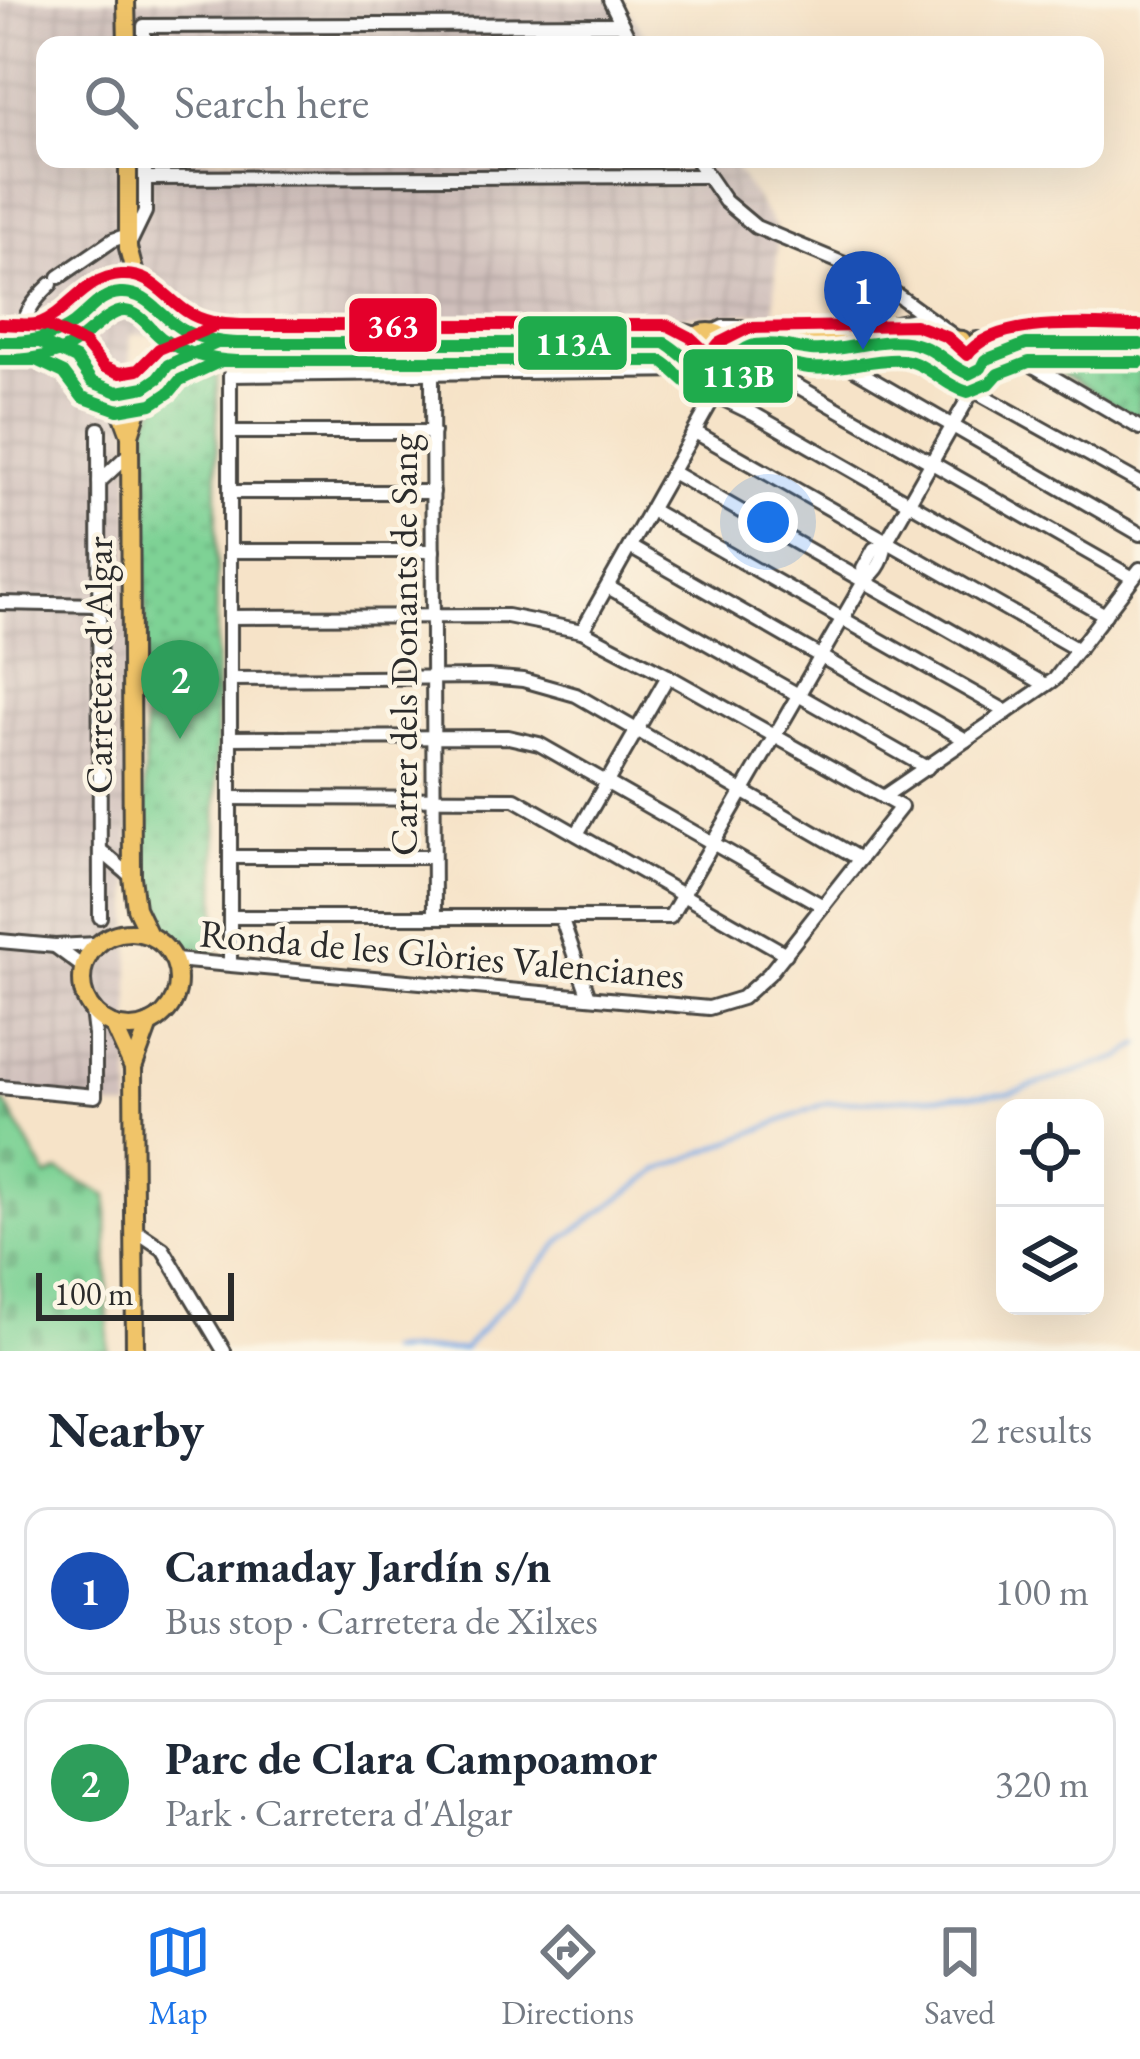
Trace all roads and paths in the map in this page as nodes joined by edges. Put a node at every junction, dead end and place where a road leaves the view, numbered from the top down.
1 (126, 0) edge
2 (610, 0) edge
3 (622, 24) junction
4 (127, 36) edge
5 (144, 36) edge
6 (628, 36) edge
7 (128, 168) edge
8 (145, 168) edge
9 (702, 168) edge
10 (707, 176) junction
11 (145, 178) junction
12 (128, 242) junction
13 (896, 294) junction
14 (105, 297) junction
15 (147, 299) junction
16 (166, 318) junction
17 (78, 321) junction
18 (896, 323) junction
19 (940, 325) junction
20 (785, 335) junction
21 (861, 335) junction
22 (964, 340) junction
23 (0, 342) edge
24 (217, 343) junction
25 (238, 343) junction
26 (1140, 344) edge
27 (36, 347) junction
28 (1017, 347) junction
29 (708, 353) junction
30 (0, 358) edge
31 (76, 359) junction
32 (167, 365) junction
33 (971, 372) junction
34 (432, 374) junction
35 (145, 388) junction
36 (104, 389) junction
37 (716, 395) junction
38 (952, 426) junction
39 (1140, 428) edge
40 (99, 429) dead end
41 (433, 432) junction
42 (695, 432) junction
43 (230, 433) junction
44 (130, 444) junction
45 (931, 464) junction
46 (673, 472) junction
47 (99, 482) junction
48 (1140, 483) edge
49 (230, 492) junction
50 (433, 492) junction
51 (909, 502) junction
52 (651, 510) junction
53 (1140, 534) edge
54 (886, 542) junction
55 (630, 547) junction
56 (230, 551) junction
57 (433, 551) junction
58 (1136, 574) edge
59 (865, 579) junction
60 (608, 587) junction
61 (0, 603) edge
62 (99, 605) junction
63 (1105, 615) junction
64 (433, 616) junction
65 (230, 617) junction
66 (842, 618) junction
67 (582, 632) junction
68 (1078, 650) junction
69 (820, 656) junction
70 (668, 676) junction
71 (433, 677) junction
72 (230, 679) junction
73 (1046, 685) junction
74 (798, 695) junction
75 (1007, 712) junction
76 (637, 730) junction
77 (775, 736) junction
78 (230, 738) junction
79 (433, 738) junction
80 (967, 740) junction
81 (927, 768) junction
82 (607, 782) junction
83 (743, 791) junction
84 (884, 797) junction
85 (230, 798) junction
86 (433, 798) junction
87 (577, 834) junction
88 (713, 843) junction
89 (100, 850) junction
90 (434, 856) junction
91 (230, 857) junction
92 (860, 859) junction
93 (132, 880) junction
94 (683, 895) junction
95 (823, 906) junction
96 (100, 917) dead end
97 (230, 917) junction
98 (434, 917) junction
99 (561, 917) junction
100 (149, 935) junction
101 (105, 939) junction
102 (0, 941) edge
103 (55, 946) junction
104 (786, 954) junction
105 (175, 960) junction
106 (230, 964) junction
107 (83, 967) junction
108 (589, 997) junction
109 (92, 1010) junction
110 (149, 1024) junction
111 (114, 1026) junction
112 (134, 1068) junction
113 (0, 1087) edge
114 (134, 1230) junction
115 (135, 1351) edge
116 (224, 1351) edge

1 - 4 main road
2 - 3 street
3 - 5 street
3 - 6 street
7 - 12 main road
8 - 11 street
9 - 10 street
10 - 11 street
10 - 13 street
11 - 12 street
12 - 14 main road
12 - 15 main road
12 - 27 street
13 - 18 street
13 - 19 street
14 - 15 main road
14 - 17 main road
15 - 16 main road
16 - 24 main road
16 - 32 main road
17 - 27 main road
17 - 31 main road
18 - 19 street
18 - 21 street
19 - 22 street
20 - 21 main road
20 - 29 main road
20 - 29 street
21 - 33 main road
22 - 28 main road
22 - 29 main road
22 - 33 main road
22 - 33 main road
23 - 27 main road
24 - 25 main road
24 - 32 main road
25 - 29 main road
25 - 29 street
26 - 28 main road
27 - 30 street
27 - 31 main road
28 - 33 main road
28 - 39 street
29 - 34 street
29 - 37 street
31 - 36 main road
32 - 35 main road
33 - 38 street
33 - 48 street
34 - 41 street, Carrer dels Donants de Sang
34 - 43 street
35 - 36 main road
35 - 44 main road, Carretera d'Algar
36 - 44 main road, Carretera d'Algar
37 - 42 street
37 - 51 street
38 - 45 street
38 - 45 street
38 - 53 street
40 - 47 street, Carretera d'Algar
41 - 43 street
41 - 50 street, Carrer dels Donants de Sang
42 - 46 street
42 - 54 street
43 - 49 street
44 - 47 street, Carretera d'Algar
44 - 93 main road, Carretera d'Algar
45 - 51 street
45 - 58 street
46 - 52 street
46 - 59 street
47 - 62 street, Carretera d'Algar
49 - 50 street
49 - 56 street
50 - 57 street, Carrer dels Donants de Sang
51 - 54 street
51 - 63 street
52 - 55 street
52 - 66 street
54 - 59 street
54 - 68 street
55 - 60 street
55 - 69 street
56 - 57 street
56 - 65 street
57 - 64 street, Carrer dels Donants de Sang
58 - 63 street
59 - 66 street
59 - 73 street
60 - 67 street
60 - 74 street
61 - 62 street
62 - 89 street, Carretera d'Algar
63 - 68 street
64 - 65 street
64 - 67 street
64 - 71 street, Carrer dels Donants de Sang
65 - 72 street
66 - 69 street
66 - 75 street
67 - 70 street
68 - 73 street
69 - 74 street
69 - 80 street
70 - 76 street
70 - 77 street
71 - 72 street
71 - 76 street
71 - 79 street, Carrer dels Donants de Sang
72 - 78 street
73 - 75 street
74 - 77 street
74 - 81 street
75 - 80 street
76 - 82 street
76 - 83 street
77 - 83 street
77 - 84 street
78 - 79 street
78 - 85 street
79 - 82 street
79 - 86 street, Carrer dels Donants de Sang
80 - 81 street
81 - 84 street
82 - 87 street
82 - 88 street
83 - 88 street
83 - 92 street
84 - 92 street, Ronda de les Glòries Valencianes
85 - 86 street
85 - 91 street
86 - 87 street
86 - 90 street, Carrer dels Donants de Sang
87 - 94 street
88 - 94 street
88 - 95 street
89 - 93 street, Carretera d'Algar
89 - 96 street, Carretera d'Algar
90 - 91 street
90 - 98 street, Carrer dels Donants de Sang
91 - 97 street
92 - 95 street, Ronda de les Glòries Valencianes
93 - 100 main road, Carretera d'Algar
93 - 101 main road, Carretera d'Algar
94 - 99 street
94 - 104 street
95 - 104 street, Ronda de les Glòries Valencianes
97 - 98 street
97 - 106 street
98 - 99 street
99 - 108 street
100 - 101 main road
100 - 105 main road
101 - 103 street
101 - 107 main road
102 - 103 street
103 - 107 street
104 - 108 street, Ronda de les Glòries Valencianes
105 - 106 street, Ronda de les Glòries Valencianes
105 - 110 main road
106 - 108 street, Ronda de les Glòries Valencianes
107 - 109 main road
109 - 111 main road
109 - 113 street
110 - 111 main road
110 - 112 main road
111 - 112 main road
112 - 114 main road
114 - 115 main road
114 - 116 street

